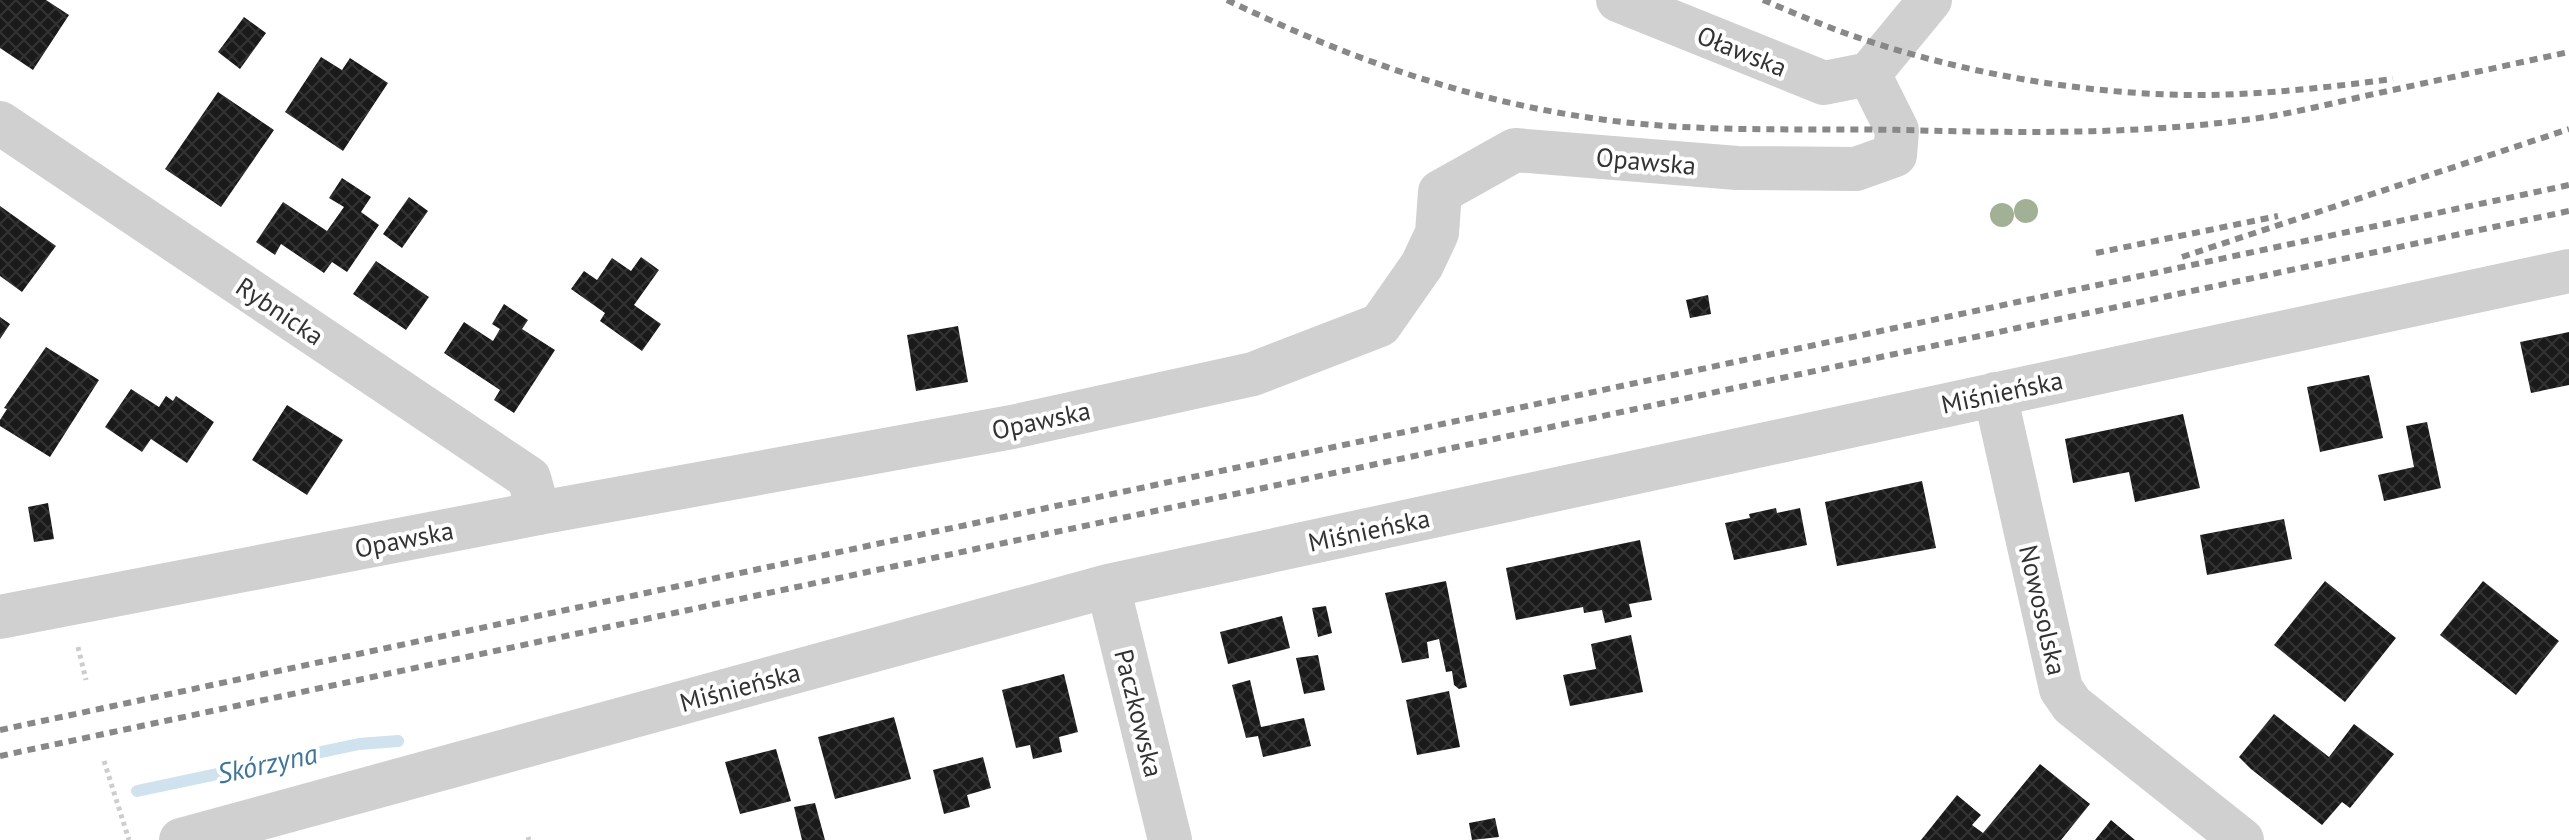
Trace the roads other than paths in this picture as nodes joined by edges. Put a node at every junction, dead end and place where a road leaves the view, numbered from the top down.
1 (1618, 0) edge
2 (1930, 0) edge
3 (1869, 74) junction
4 (0, 123) edge
5 (2569, 271) edge
6 (1995, 394) junction
7 (539, 513) junction
8 (1108, 586) junction
9 (0, 617) edge
10 (181, 840) edge
11 (1170, 840) edge
12 (2242, 840) edge

1 - 3 street, Oławska
2 - 3 street
3 - 7 street, Opawska
4 - 7 street, Rybnicka
5 - 6 street, Miśnieńska
6 - 8 street, Miśnieńska
6 - 12 street, Nowosolska
7 - 9 street, Opawska
8 - 10 street, Miśnieńska
8 - 11 street, Paczkowska

